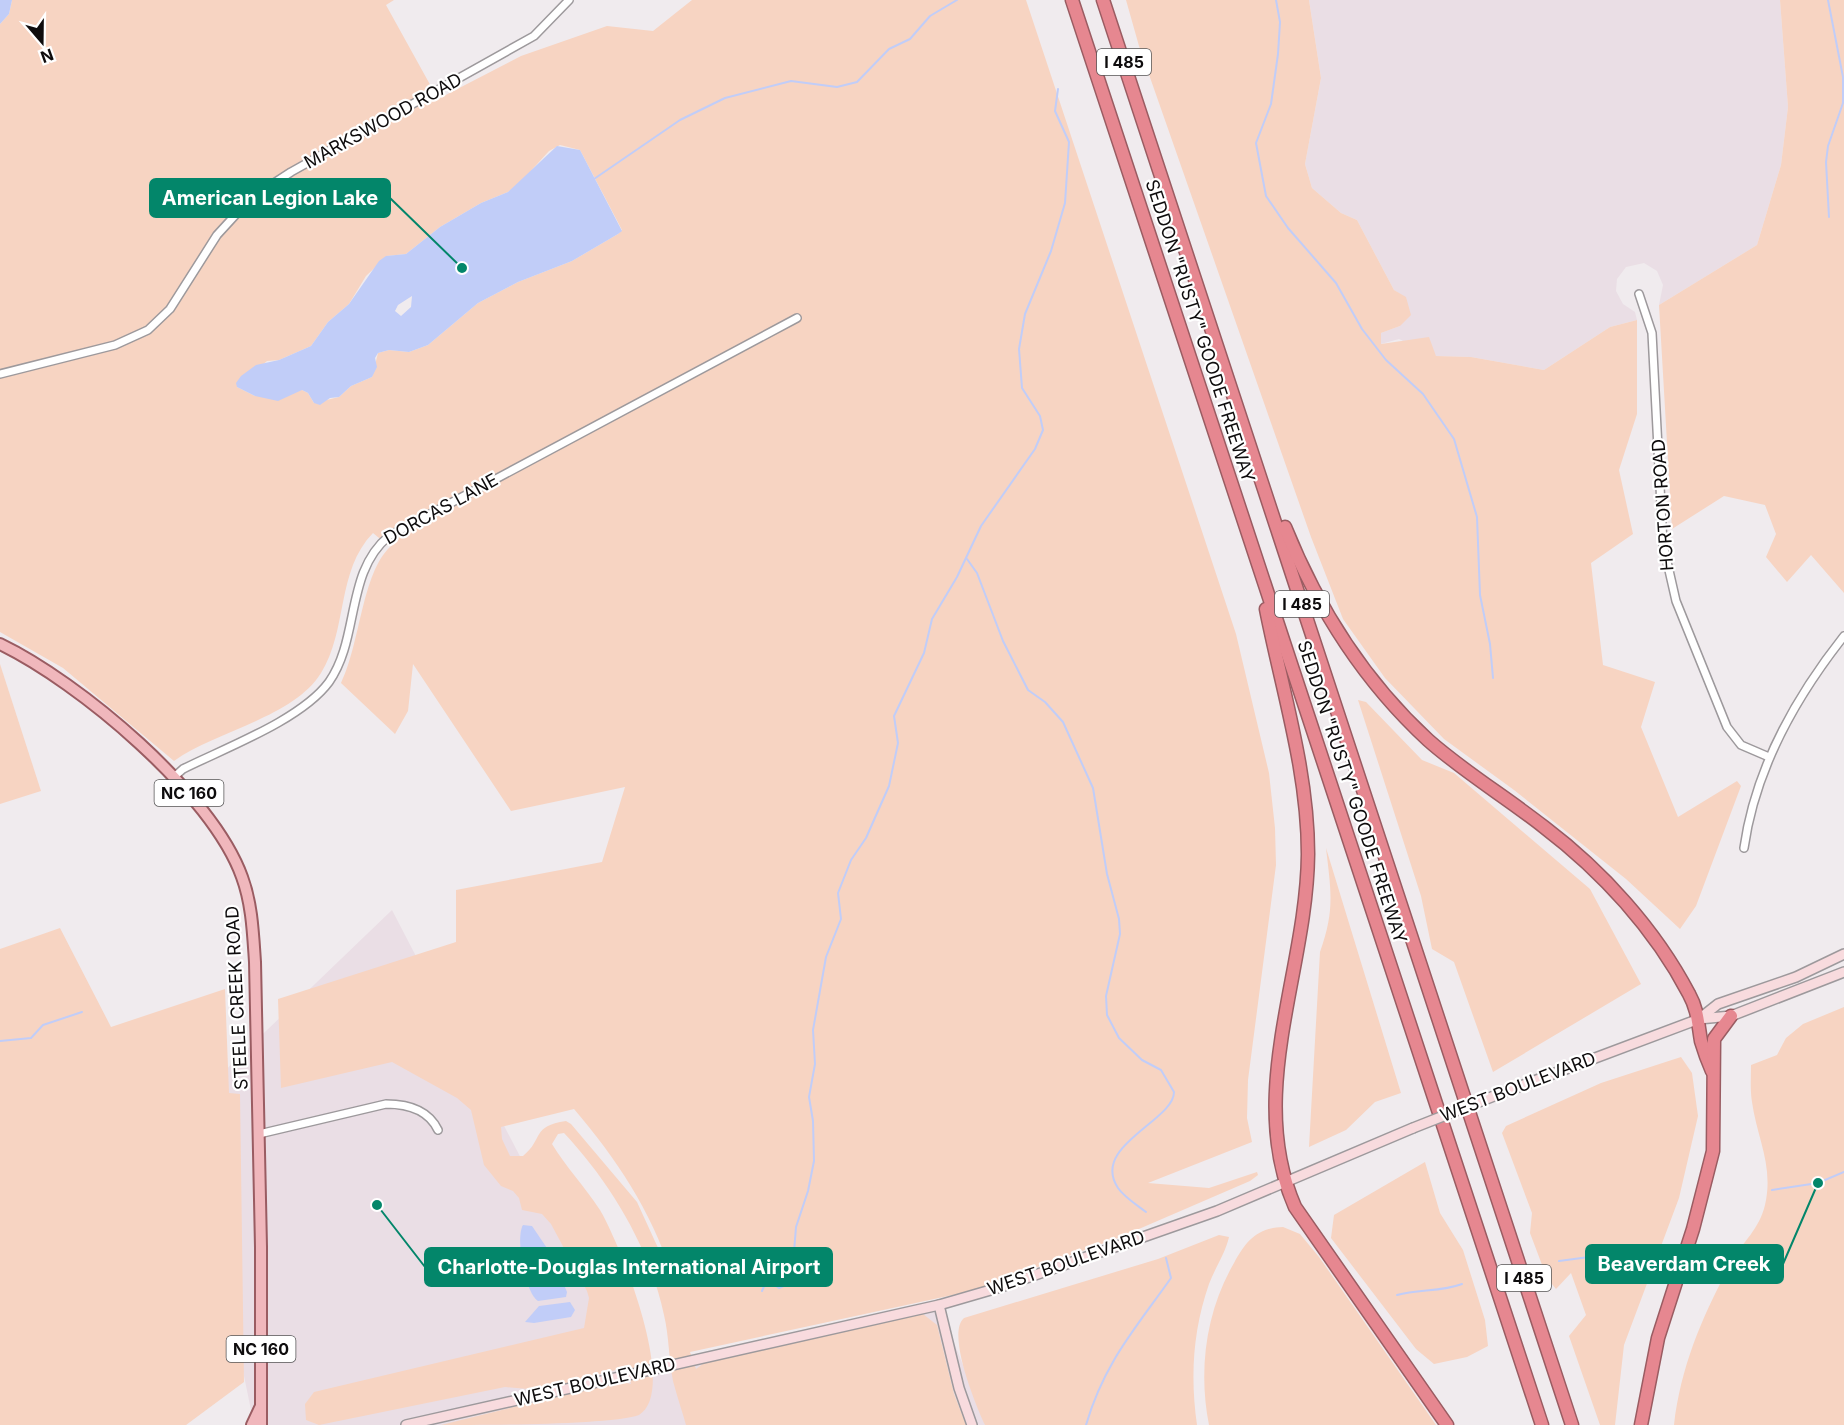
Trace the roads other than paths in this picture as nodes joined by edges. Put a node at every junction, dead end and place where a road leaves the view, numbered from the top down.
1 (569, 0) edge
2 (1072, 0) edge
3 (1103, 0) edge
4 (1640, 294) dead end
5 (797, 318) dead end
6 (0, 374) edge
7 (1246, 435) junction
8 (1255, 555) junction
9 (1844, 636) edge
10 (0, 644) edge
11 (1769, 758) junction
12 (174, 777) junction
13 (1744, 848) dead end
14 (1844, 954) edge
15 (1844, 965) edge
16 (1844, 972) edge
17 (1818, 983) junction
18 (1731, 1016) junction
19 (1700, 1019) junction
20 (1712, 1071) junction
21 (438, 1130) dead end
22 (260, 1134) junction
23 (1284, 1181) junction
24 (939, 1305) junction
25 (261, 1405) junction
26 (252, 1425) edge
27 (261, 1425) edge
28 (406, 1425) edge
29 (972, 1425) edge
30 (1447, 1425) edge
31 (1542, 1425) edge
32 (1572, 1425) edge
33 (1641, 1425) edge

1 - 6 street, MARKSWOOD ROAD
2 - 8 highway, SEDDON "RUSTY" GOODE FREEWAY / I 485
3 - 7 highway, SEDDON "RUSTY" GOODE FREEWAY / I 485
4 - 11 street, HORTON ROAD
5 - 12 street, DORCAS LANE
7 - 19 highway
7 - 32 highway, SEDDON "RUSTY" GOODE FREEWAY / I 485
8 - 23 highway
8 - 31 highway, SEDDON "RUSTY" GOODE FREEWAY / I 485
9 - 11 street
10 - 12 main road, STEELE CREEK ROAD / NC 160
11 - 13 street
12 - 22 main road, STEELE CREEK ROAD / NC 160
14 - 19 street, WEST BOULEVARD
15 - 17 street
16 - 17 street, WEST BOULEVARD
17 - 18 street, WEST BOULEVARD
18 - 19 street, WEST BOULEVARD
18 - 20 highway
19 - 20 highway
19 - 23 street, WEST BOULEVARD, bridge
20 - 33 highway
21 - 22 street
22 - 25 main road, STEELE CREEK ROAD / NC 160
23 - 24 street, WEST BOULEVARD
23 - 30 highway
24 - 28 street, WEST BOULEVARD
24 - 29 street
25 - 26 main road
25 - 27 main road, STEELE CREEK ROAD / NC 160

